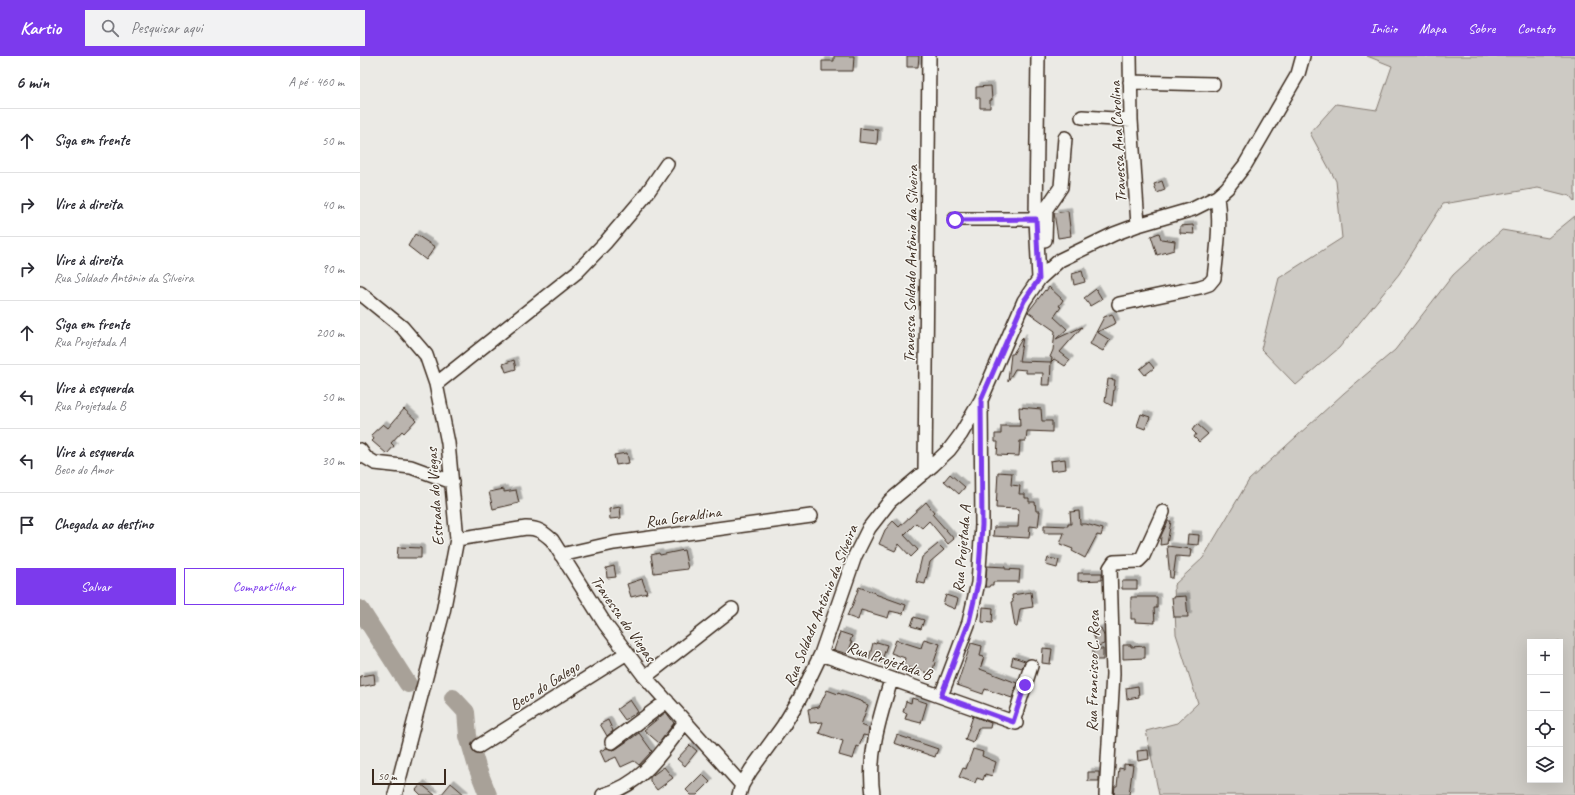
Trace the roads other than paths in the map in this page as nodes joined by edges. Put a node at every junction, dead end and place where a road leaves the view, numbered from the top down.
1 (929, 56) edge
2 (1038, 56) edge
3 (1130, 56) edge
4 (1303, 56) edge
5 (1130, 82) junction
6 (1213, 84) dead end
7 (1082, 117) dead end
8 (1131, 120) junction
9 (1065, 138) dead end
10 (667, 164) dead end
11 (1217, 197) junction
12 (1036, 219) junction
13 (955, 220) dead end
14 (1138, 225) junction
15 (1042, 275) junction
16 (360, 293) edge
17 (1119, 304) dead end
18 (436, 384) junction
19 (981, 400) junction
20 (360, 450) edge
21 (925, 472) junction
22 (452, 482) junction
23 (1163, 512) dead end
24 (811, 516) dead end
25 (457, 539) junction
26 (561, 555) junction
27 (732, 609) dead end
28 (627, 653) junction
29 (821, 654) junction
30 (1031, 666) dead end
31 (645, 677) junction
32 (891, 680) junction
33 (941, 696) junction
34 (667, 701) junction
35 (685, 722) junction
36 (612, 742) dead end
37 (479, 746) dead end
38 (741, 790) edge
39 (396, 795) edge
40 (603, 795) edge
41 (873, 795) edge
42 (1106, 795) edge

1 - 21 street, Travessa Soldado Antônio da Silveira
2 - 12 street
3 - 5 street, Travessa Ana Carolina
4 - 11 street, Rua Soldado Antônio da Silveira
5 - 6 street
5 - 8 street, Travessa Ana Carolina
7 - 8 street
8 - 14 street, Travessa Ana Carolina
9 - 15 street
10 - 18 street
11 - 14 street, Rua Soldado Antônio da Silveira
11 - 17 street
12 - 13 street
12 - 15 street
14 - 15 street, Rua Soldado Antônio da Silveira
15 - 19 street, Rua Soldado Antônio da Silveira
16 - 18 street, Estrada do Viegas
18 - 22 street, Estrada do Viegas
19 - 21 street, Rua Soldado Antônio da Silveira
19 - 33 street, Rua Projetada A
20 - 22 street
21 - 29 street, Rua Soldado Antônio da Silveira
22 - 25 street, Estrada do Viegas
23 - 42 street, Rua Francisco C. Rosa
24 - 26 street, Rua Geraldina
25 - 26 street, Travessa do Viegas
25 - 39 street, Estrada do Viegas
26 - 28 street, Travessa do Viegas
27 - 31 street
28 - 31 street, Travessa do Viegas
28 - 37 street, Beco do Galego
29 - 32 street, Rua Projetada B
29 - 38 street, Rua Soldado Antônio da Silveira
30 - 33 street, Rua Projetada B
31 - 34 street, Travessa do Viegas
32 - 33 street, Rua Projetada B
32 - 41 street
34 - 35 street, Travessa do Viegas
34 - 36 street
35 - 38 street, Travessa do Viegas
35 - 40 street

